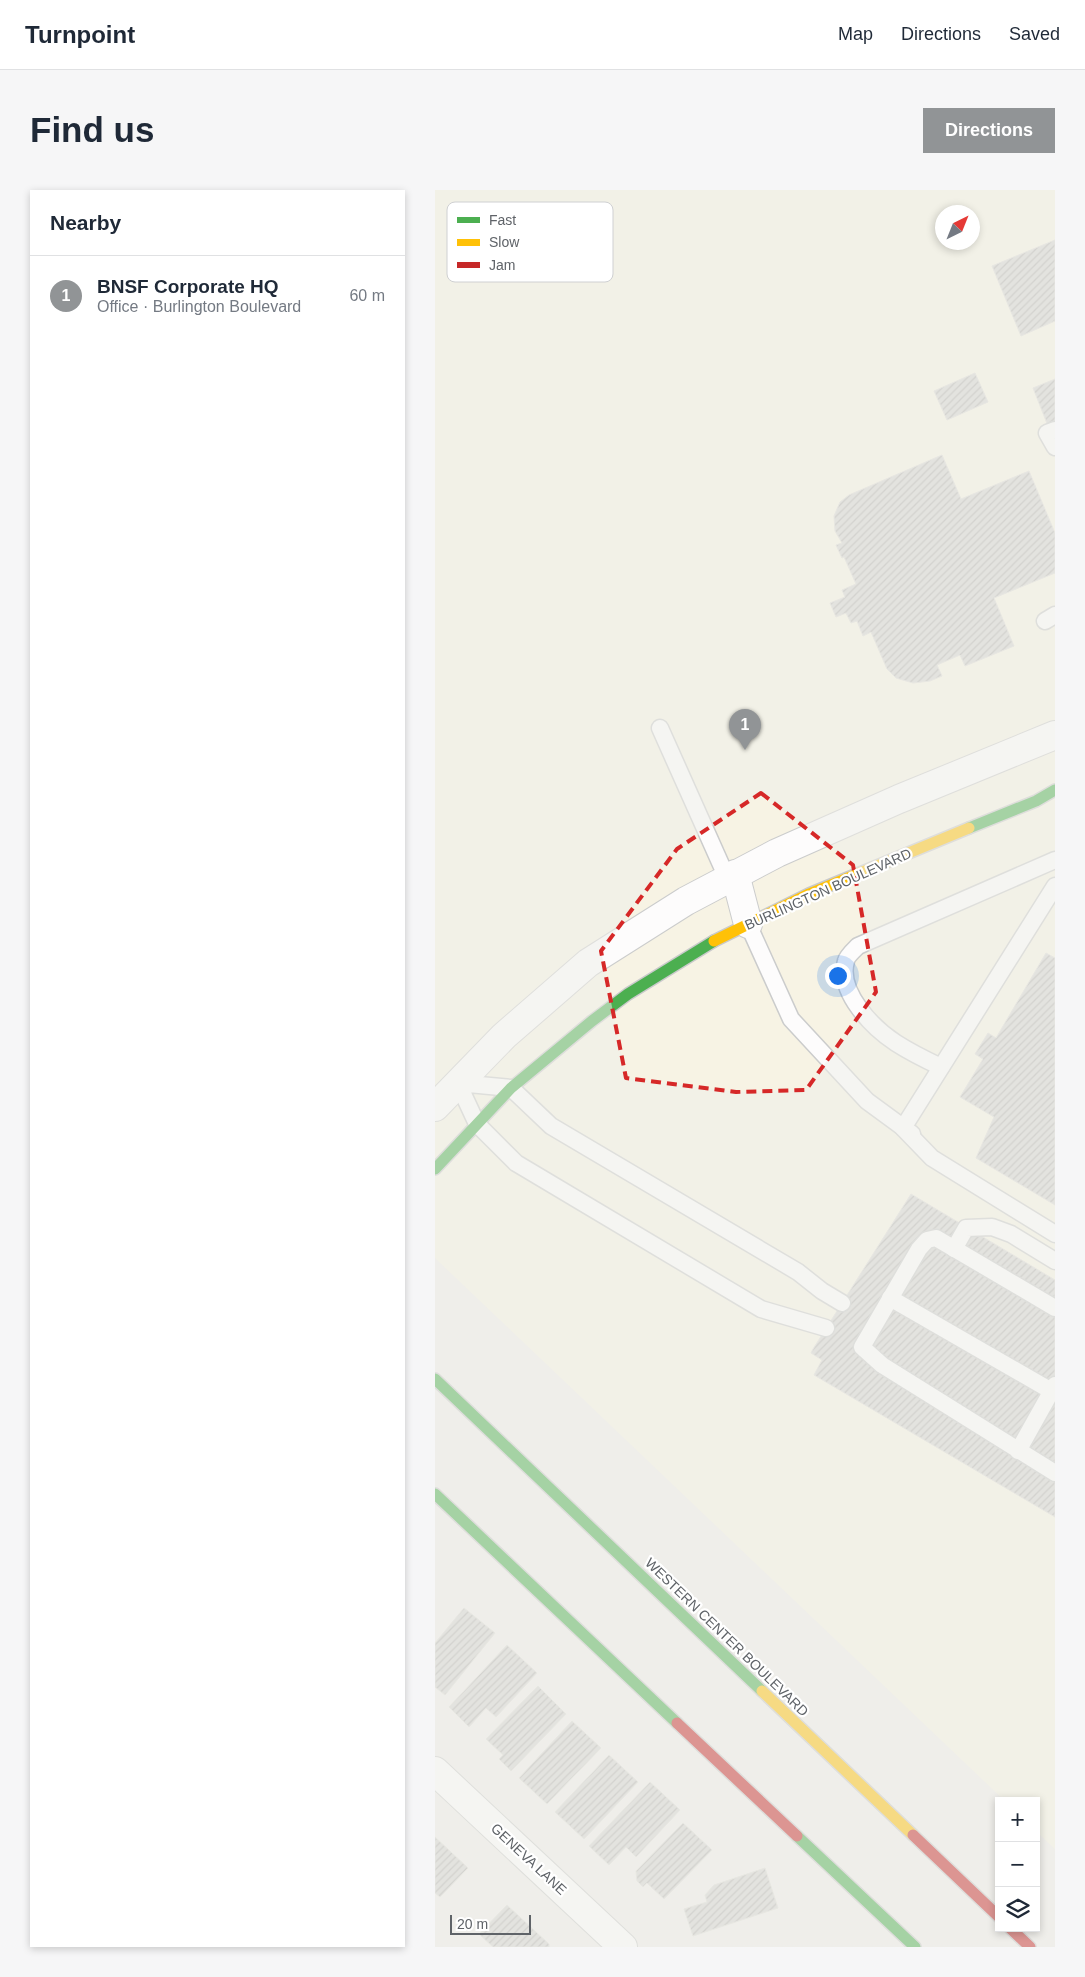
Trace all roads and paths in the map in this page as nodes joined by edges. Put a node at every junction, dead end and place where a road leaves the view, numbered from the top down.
1 (1055, 430) edge
2 (1055, 447) edge
3 (660, 728) dead end
4 (1055, 735) edge
5 (1055, 790) edge
6 (1055, 860) edge
7 (731, 876) junction
8 (1055, 886) edge
9 (748, 924) junction
10 (941, 1067) junction
11 (458, 1083) junction
12 (511, 1088) junction
13 (435, 1107) edge
14 (477, 1124) junction
15 (903, 1128) junction
16 (435, 1169) edge
17 (1055, 1224) edge
18 (1055, 1234) edge
19 (955, 1249) junction
20 (1055, 1260) edge
21 (890, 1298) junction
22 (842, 1303) dead end
23 (1055, 1308) edge
24 (826, 1328) dead end
25 (435, 1380) edge
26 (1054, 1389) edge
27 (1018, 1451) junction
28 (1055, 1473) edge
29 (435, 1494) edge
30 (435, 1771) edge
31 (995, 1913) edge
32 (1014, 1932) edge
33 (623, 1947) edge
34 (915, 1947) edge
35 (1030, 1947) edge

1 - 2 lane
3 - 7 lane
4 - 7 street
5 - 9 main road, BURLINGTON BOULEVARD
6 - 10 lane
7 - 9 street
7 - 11 street
8 - 10 lane
9 - 12 main road, BURLINGTON BOULEVARD
9 - 15 lane
10 - 15 lane
11 - 12 lane
11 - 13 street
11 - 14 lane
12 - 14 main road, BURLINGTON BOULEVARD
12 - 22 lane
14 - 16 main road, BURLINGTON BOULEVARD
14 - 24 lane
15 - 17 lane
15 - 18 lane
19 - 20 lane
19 - 21 lane
19 - 23 lane
21 - 26 lane
21 - 27 lane
25 - 31 main road, WESTERN CENTER BOULEVARD
26 - 27 lane
27 - 28 lane
29 - 34 main road
30 - 33 street, GENEVA LANE
32 - 35 main road

